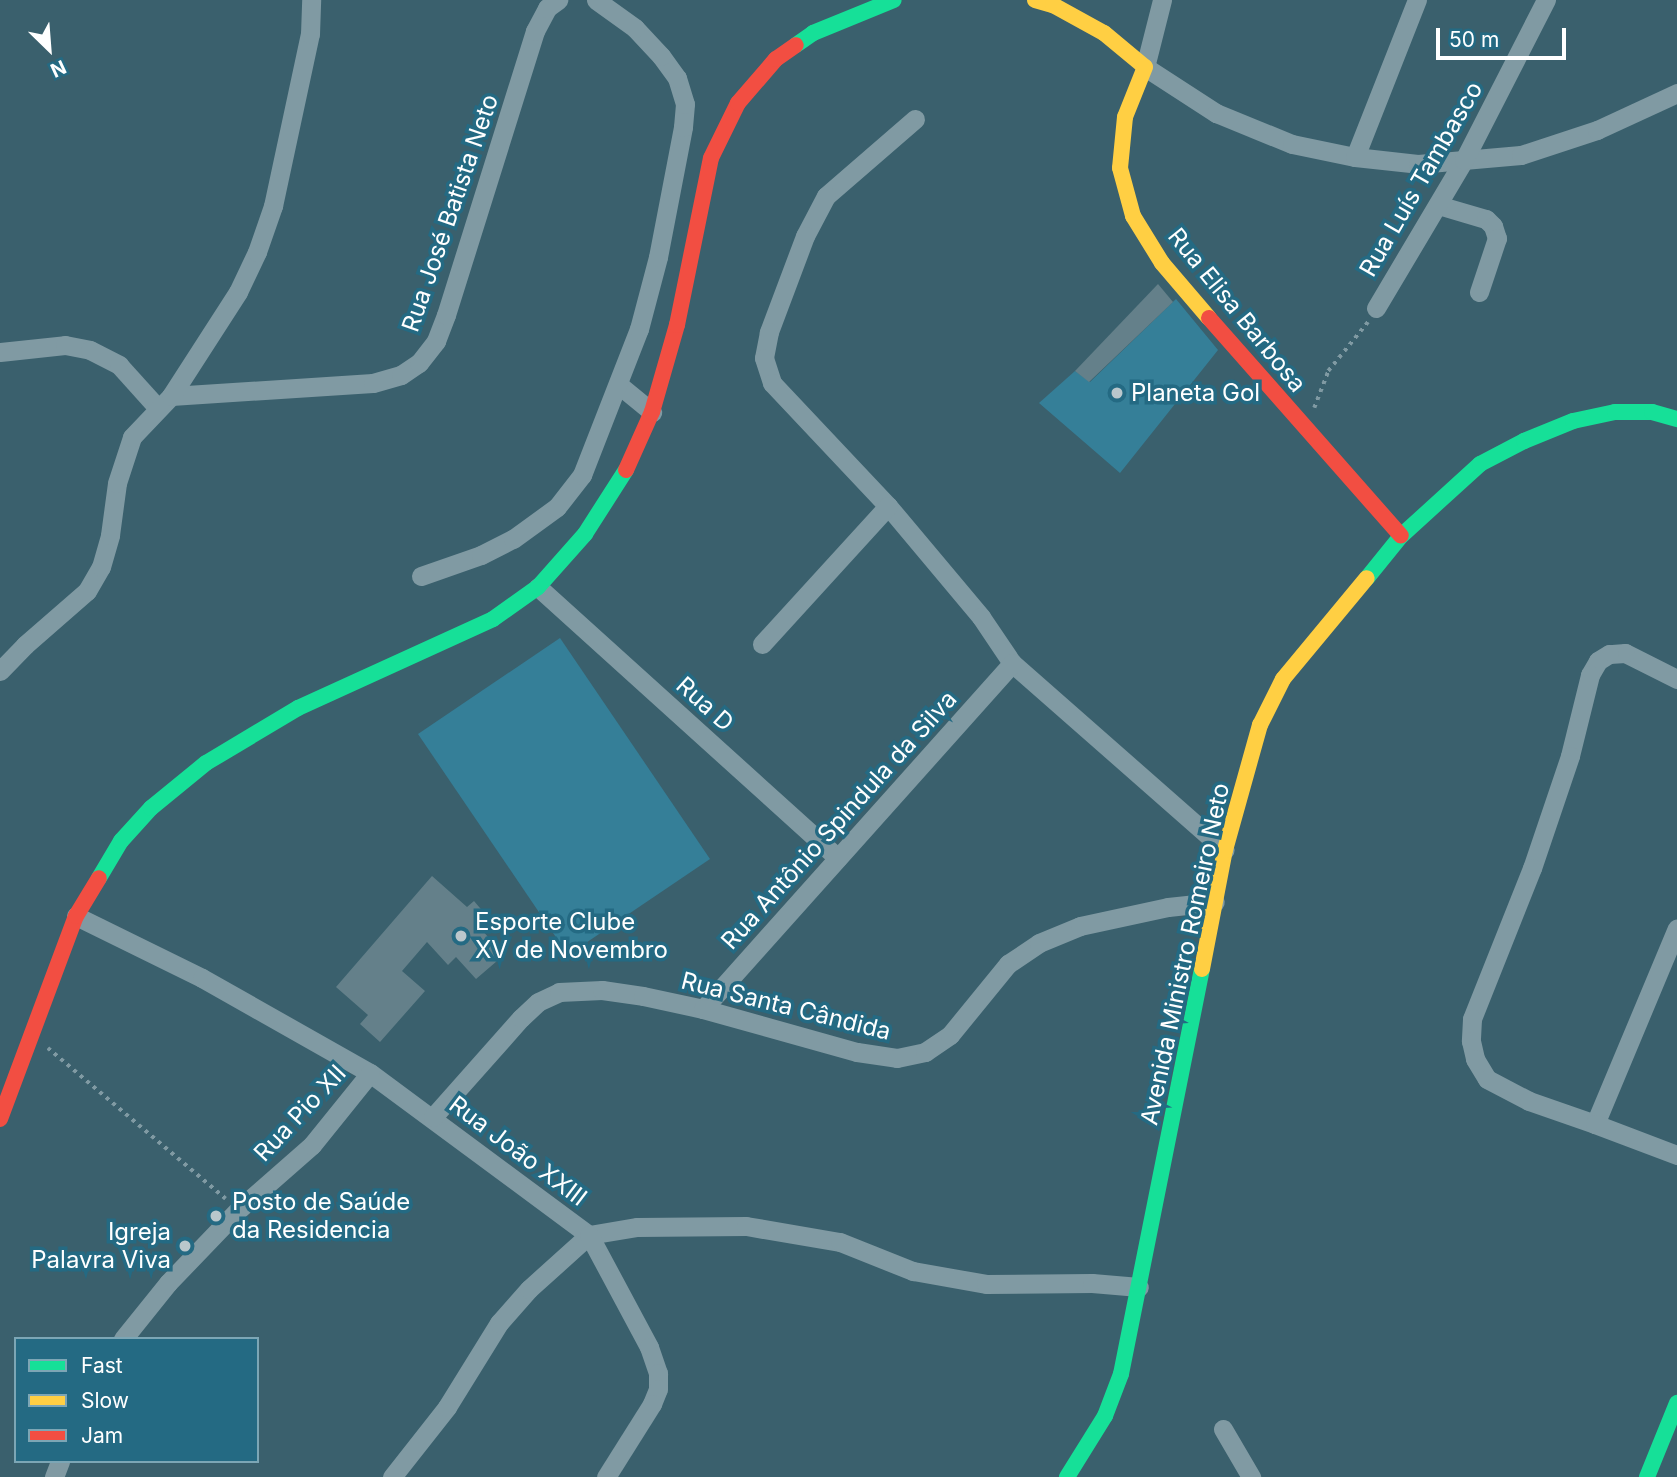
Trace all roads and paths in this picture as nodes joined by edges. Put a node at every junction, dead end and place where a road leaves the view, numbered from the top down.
1 (311, 0) edge
2 (558, 0) edge
3 (596, 0) edge
4 (1035, 0) edge
5 (1162, 0) edge
6 (1417, 0) edge
7 (1546, 0) edge
8 (887, 1) edge
9 (1145, 67) junction
10 (1677, 93) edge
11 (915, 119) dead end
12 (1355, 157) junction
13 (1464, 160) junction
14 (1438, 205) junction
15 (1479, 292) dead end
16 (1376, 308) joint
17 (0, 352) edge
18 (619, 385) junction
19 (164, 402) junction
20 (652, 412) junction
21 (1677, 419) edge
22 (1305, 430) junction
23 (888, 506) junction
24 (1401, 536) junction
25 (421, 576) dead end
26 (538, 587) junction
27 (762, 644) dead end
28 (1012, 663) junction
29 (0, 671) edge
30 (1677, 680) edge
31 (1225, 850) junction
32 (838, 858) junction
33 (1215, 902) junction
34 (76, 916) junction
35 (1677, 928) edge
36 (703, 1009) junction
37 (32, 1034) junction
38 (370, 1073) junction
39 (433, 1117) junction
40 (0, 1119) edge
41 (1595, 1124) junction
42 (1677, 1155) edge
43 (238, 1210) junction
44 (589, 1236) junction
45 (1139, 1287) junction
46 (125, 1337) edge
47 (1677, 1403) edge
48 (1223, 1429) dead end
49 (392, 1477) edge
50 (606, 1477) edge
51 (1068, 1477) edge
52 (1251, 1477) edge
53 (1647, 1477) edge

1 - 19 street
2 - 19 street, Rua José Batista Neto
3 - 18 street
4 - 9 main road
5 - 9 street, Rua Elisa Barbosa
6 - 12 street
7 - 13 street, Rua Luís Tambasco
8 - 20 main road
9 - 12 street
9 - 22 main road, Rua Elisa Barbosa
10 - 13 street
11 - 23 street
12 - 13 street
13 - 14 street, Rua Luís Tambasco
14 - 15 street
14 - 16 street, Rua Luís Tambasco
16 - 22 path
17 - 19 street
18 - 20 street
18 - 25 street
19 - 29 street
20 - 26 main road
21 - 24 main road, Avenida Ministro Romeiro Neto
22 - 24 main road, Rua Elisa Barbosa
23 - 27 street
23 - 28 street
24 - 31 main road, Avenida Ministro Romeiro Neto
26 - 32 street, Rua D
26 - 34 main road
28 - 31 street
28 - 32 street, Rua Antônio Spindula da Silva
30 - 41 street
31 - 33 main road, Avenida Ministro Romeiro Neto
32 - 36 street, Rua Antônio Spindula da Silva
33 - 36 street, Rua Santa Cândida
33 - 45 main road, Avenida Ministro Romeiro Neto
34 - 37 main road
34 - 38 street, Rua João XXIII
35 - 41 street
36 - 39 street, Rua Santa Cândida
37 - 40 main road
37 - 43 path
38 - 39 street, Rua João XXIII
38 - 43 street, Rua Pio XII
39 - 44 street, Rua João XXIII
41 - 42 street
43 - 46 street, Rua Pio XII
44 - 45 street, Rua João XXIII
44 - 49 street
44 - 50 street
45 - 51 main road, Avenida Ministro Romeiro Neto
47 - 53 main road
48 - 52 street

